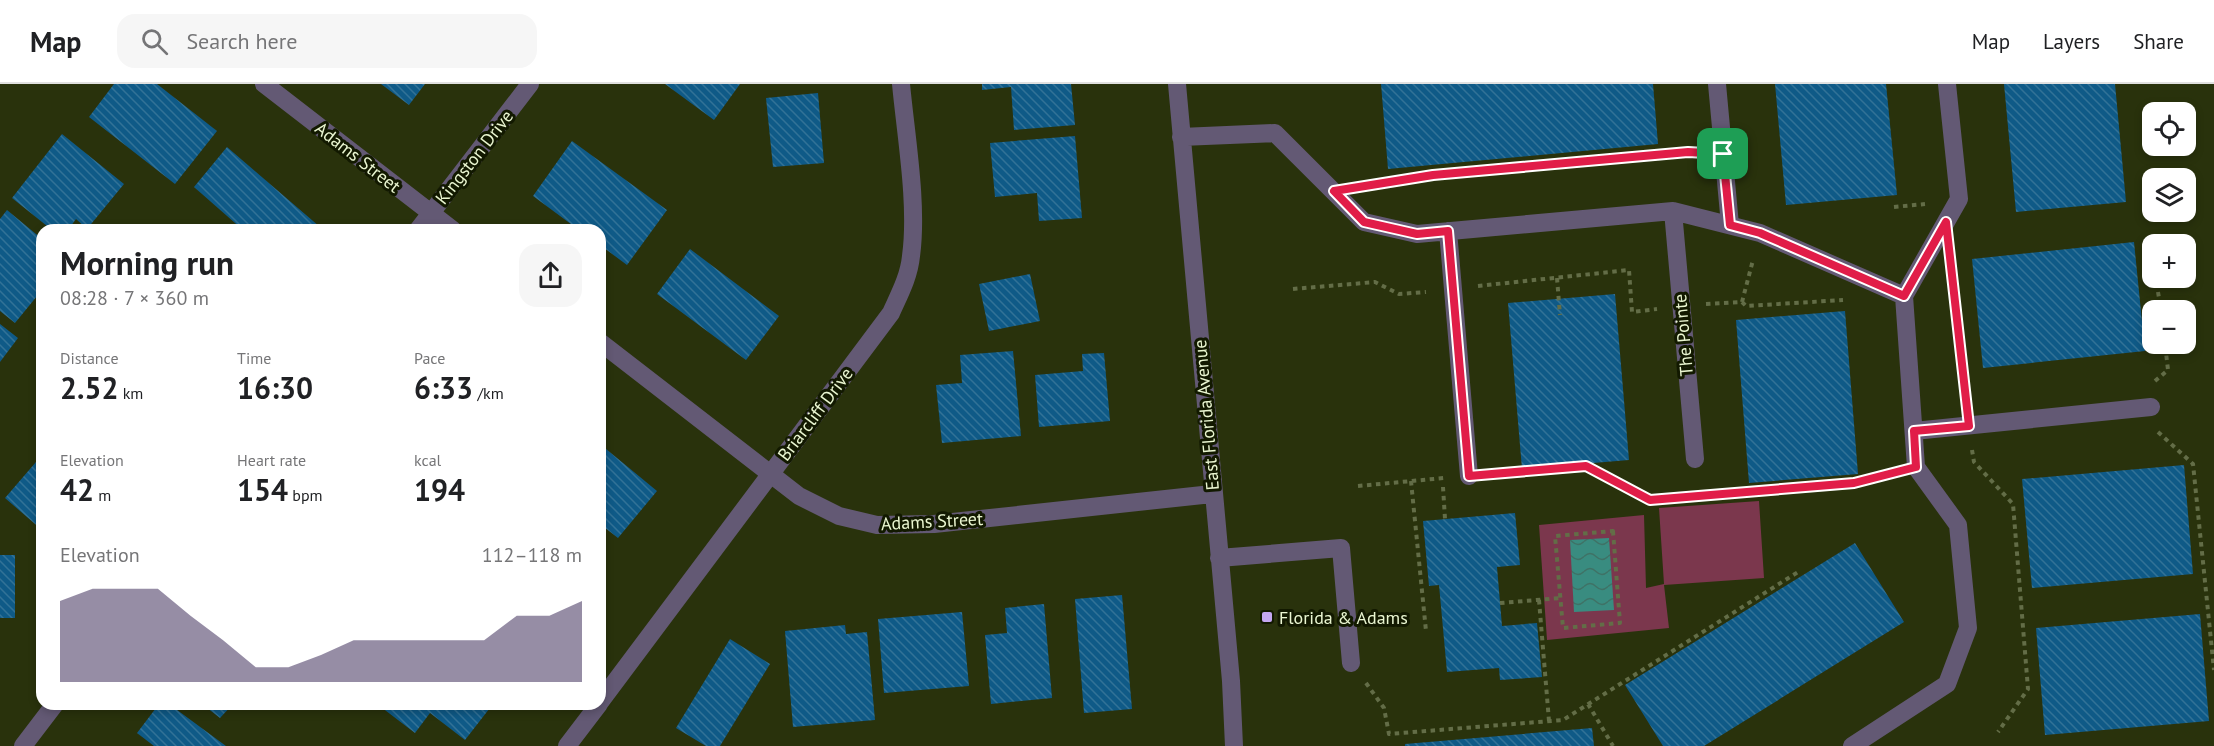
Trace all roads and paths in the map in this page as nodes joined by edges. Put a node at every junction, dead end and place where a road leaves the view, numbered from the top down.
1 (264, 84) edge
2 (530, 84) edge
3 (901, 84) edge
4 (1177, 84) edge
5 (1717, 84) edge
6 (1947, 84) edge
7 (1181, 137) junction
8 (1723, 154) junction
9 (1334, 191) junction
10 (1673, 211) junction
11 (431, 213) junction
12 (1946, 222) junction
13 (423, 224) edge
14 (445, 224) edge
15 (1730, 225) junction
16 (1448, 231) junction
17 (1760, 233) junction
18 (1557, 278) junction
19 (1293, 289) dead end
20 (1453, 289) junction
21 (2158, 292) dead end
22 (1904, 296) junction
23 (1851, 300) dead end
24 (2159, 300) edge
25 (1742, 302) junction
26 (1681, 307) junction
27 (1560, 315) dead end
28 (606, 347) edge
29 (2166, 354) edge
30 (2151, 407) junction
31 (1969, 426) junction
32 (1914, 431) junction
33 (1695, 459) dead end
34 (1916, 467) junction
35 (770, 475) junction
36 (1469, 476) junction
37 (1442, 478) junction
38 (1411, 481) junction
39 (1358, 486) dead end
40 (1212, 494) junction
41 (1445, 519) dead end
42 (1219, 558) junction
43 (1798, 572) dead end
44 (1561, 598) junction
45 (1539, 600) junction
46 (1500, 603) dead end
47 (1426, 631) dead end
48 (1351, 663) joint
49 (2214, 670) edge
50 (606, 695) edge
51 (1588, 704) junction
52 (50, 710) edge
53 (595, 710) edge
54 (1550, 721) junction
55 (1998, 732) dead end
56 (23, 746) edge
57 (567, 746) edge
58 (1234, 746) edge
59 (1613, 746) edge
60 (1852, 746) edge

1 - 11 street, Adams Street
2 - 11 street, Kingston Drive
3 - 35 street, Briarcliff Drive
4 - 7 street, East Florida Avenue
5 - 8 street
6 - 12 street
7 - 9 street
7 - 40 street, East Florida Avenue
8 - 9 path
8 - 15 street
9 - 16 street
10 - 15 street
10 - 16 street
10 - 26 street, The Pointe
11 - 13 street, Kingston Drive
11 - 14 street, Adams Street
12 - 22 street
12 - 31 path
15 - 17 street
16 - 20 street
17 - 22 street
17 - 25 path
18 - 20 path
18 - 26 path
18 - 27 path
19 - 20 path
20 - 36 street
21 - 24 path
22 - 32 street
23 - 25 path
25 - 26 path
26 - 33 street, The Pointe
28 - 35 street, Adams Street
29 - 30 path
30 - 31 street
30 - 49 path
31 - 32 street
31 - 55 path
32 - 34 street
34 - 36 path
34 - 60 street
35 - 40 street, Adams Street
35 - 50 street, Briarcliff Drive
36 - 37 path
37 - 38 path
37 - 41 path
38 - 39 path
38 - 47 path
40 - 42 street, East Florida Avenue
42 - 48 street
42 - 58 street, East Florida Avenue
43 - 51 path
44 - 44 path
44 - 45 path
45 - 46 path
45 - 54 path
48 - 54 path
51 - 54 path
51 - 59 path
52 - 56 street
53 - 57 street, Briarcliff Drive

